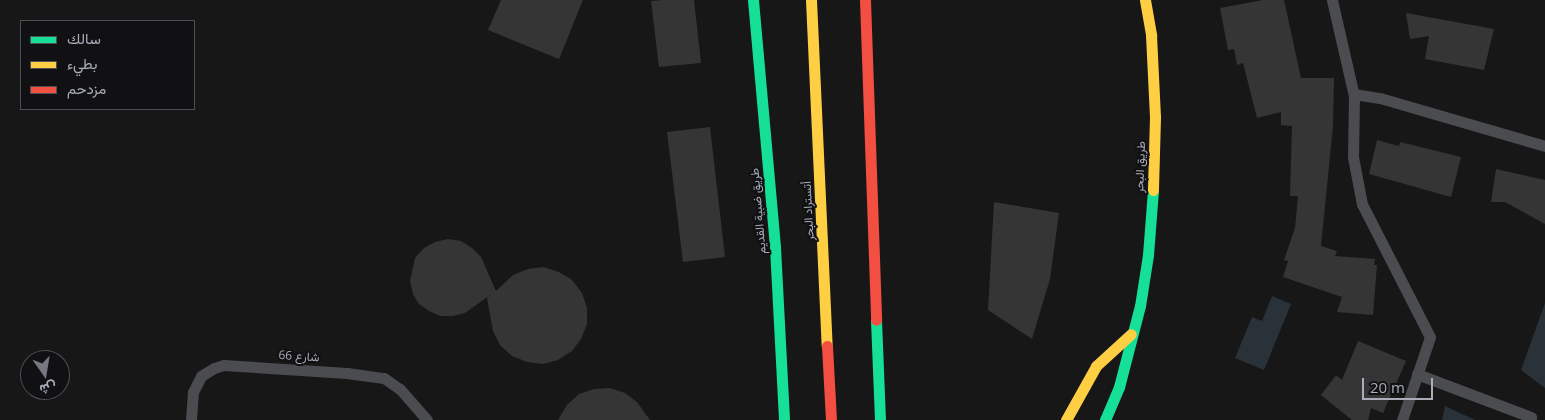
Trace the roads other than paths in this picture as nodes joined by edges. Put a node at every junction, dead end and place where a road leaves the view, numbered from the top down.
1 (754, 0) edge
2 (811, 0) edge
3 (865, 0) edge
4 (1145, 0) edge
5 (1332, 0) edge
6 (1354, 94) junction
7 (1545, 146) edge
8 (1131, 334) junction
9 (1417, 374) junction
10 (1072, 408) junction
11 (1531, 416) dead end
12 (1098, 418) edge
13 (190, 420) edge
14 (427, 420) edge
15 (784, 420) edge
16 (831, 420) edge
17 (880, 420) edge
18 (1066, 420) edge
19 (1402, 420) edge

1 - 15 main road, طريق ضبية القديم
2 - 16 main road, أتستراد البحر
3 - 17 main road
4 - 8 main road, طريق البحر
5 - 6 lane
6 - 7 lane
6 - 9 lane
8 - 10 main road
8 - 12 main road, طريق البحر
9 - 11 lane
9 - 19 lane
10 - 12 main road
10 - 18 main road
13 - 14 lane, شارع 66

